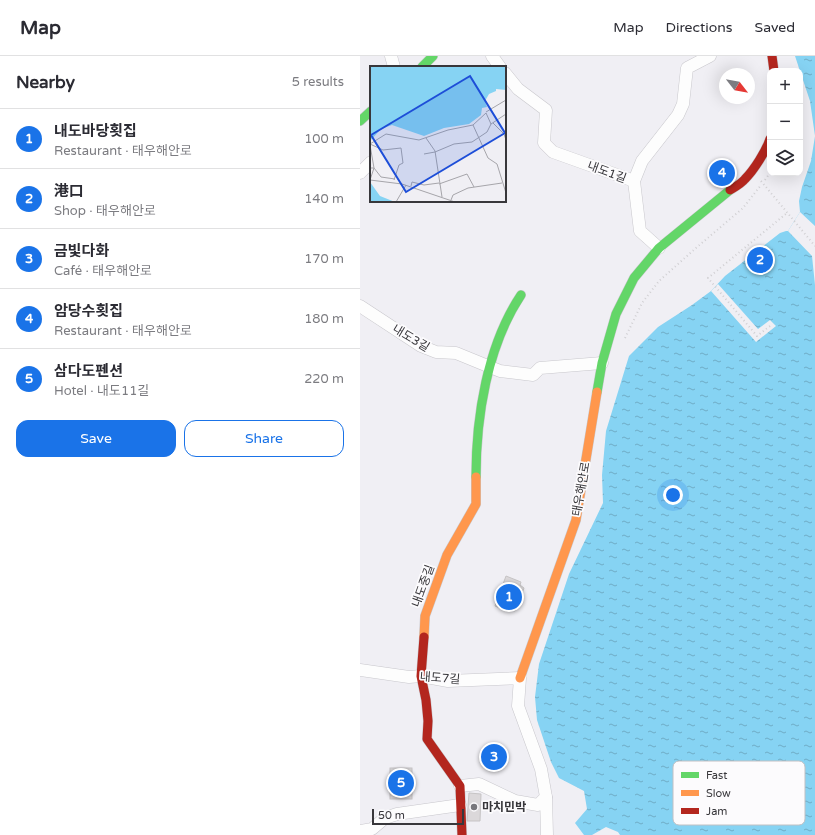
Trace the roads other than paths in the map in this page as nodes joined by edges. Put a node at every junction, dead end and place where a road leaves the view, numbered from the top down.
1 (391, 56) edge
2 (433, 56) edge
3 (492, 56) edge
4 (710, 56) edge
5 (772, 56) edge
6 (394, 66) edge
7 (423, 66) edge
8 (499, 66) edge
9 (774, 68) edge
10 (506, 75) edge
11 (370, 113) edge
12 (360, 121) edge
13 (769, 140) edge
14 (370, 163) edge
15 (360, 173) edge
16 (634, 181) junction
17 (659, 248) junction
18 (521, 295) dead end
19 (360, 306) edge
20 (602, 363) junction
21 (489, 366) junction
22 (360, 670) edge
23 (421, 676) junction
24 (520, 678) junction
25 (460, 786) junction
26 (546, 797) junction
27 (460, 805) junction
28 (360, 831) edge
29 (462, 835) edge
30 (547, 835) edge

1 - 6 street
2 - 7 street
3 - 8 street
4 - 16 street, 내도1길
5 - 9 street
10 - 16 street, 내도1길
11 - 12 street
13 - 17 street, 태우해안로
14 - 15 street
16 - 17 street
17 - 20 street, 태우해안로
18 - 21 street
19 - 21 street, 내도3길
20 - 21 street, 내도3길
20 - 24 street, 태우해안로
21 - 23 street, 내도중길
22 - 23 street, 내도7길
23 - 24 street, 내도7길
23 - 25 street, 내도중길
24 - 26 street, 태우해안로
25 - 26 street
25 - 27 street
26 - 30 street, 태우해안로
27 - 28 street
27 - 29 street

